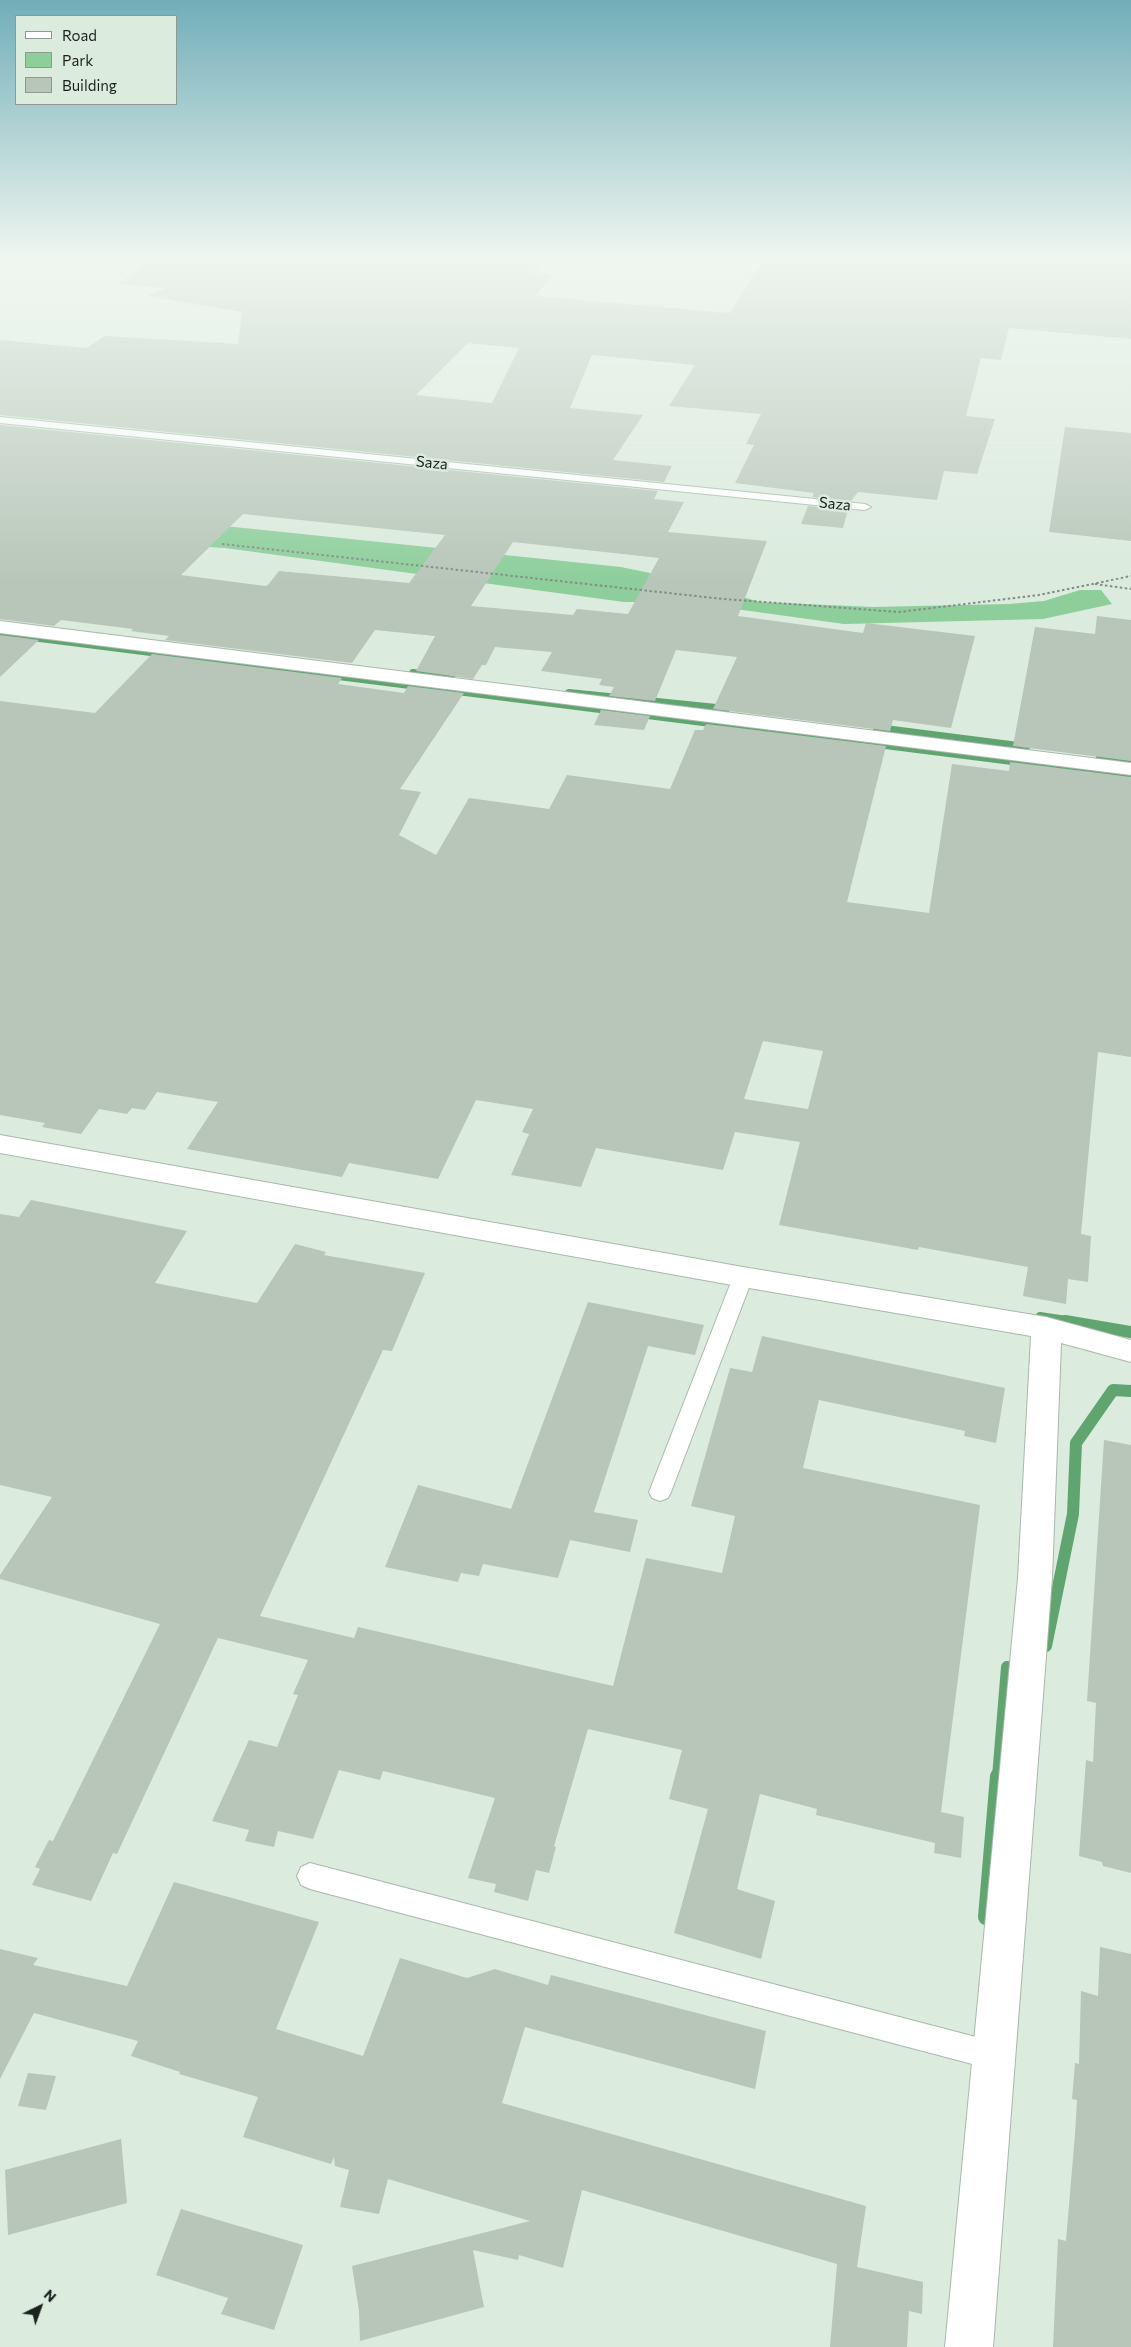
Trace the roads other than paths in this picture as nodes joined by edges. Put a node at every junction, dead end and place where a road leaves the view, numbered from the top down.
1 (0, 420) edge
2 (865, 507) dead end
3 (0, 627) edge
4 (1131, 769) edge
5 (0, 1144) edge
6 (743, 1277) junction
7 (1046, 1328) junction
8 (1131, 1351) edge
9 (660, 1492) dead end
10 (310, 1876) dead end
11 (994, 2056) junction
12 (969, 2347) edge

1 - 2 lane, Saza
3 - 4 street
5 - 6 street
6 - 7 street
6 - 9 lane
7 - 8 street
7 - 11 street
10 - 11 lane
11 - 12 street

